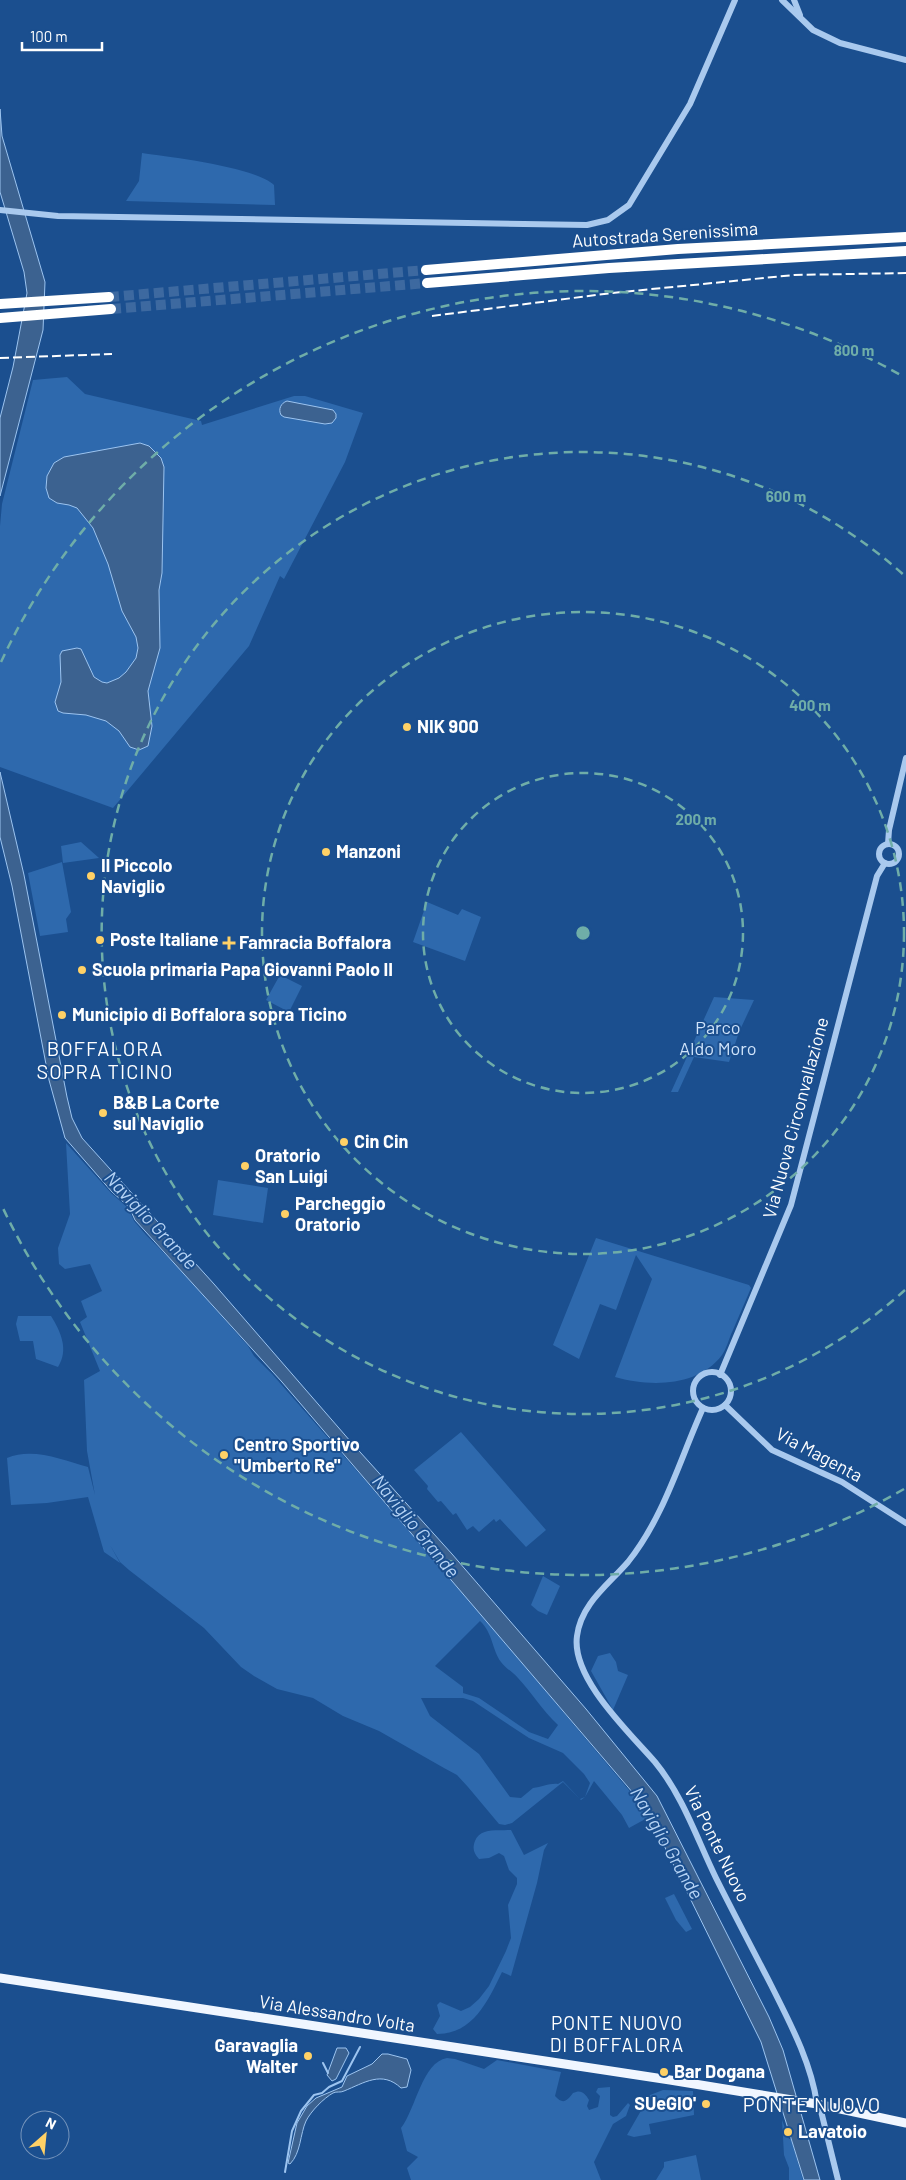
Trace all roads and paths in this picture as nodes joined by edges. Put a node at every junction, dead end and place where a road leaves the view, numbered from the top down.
1 (735, 0) edge
2 (782, 0) edge
3 (794, 0) edge
4 (801, 19) junction
5 (906, 60) edge
6 (0, 210) edge
7 (906, 237) edge
8 (906, 251) edge
9 (426, 270) tunnel mouth
10 (427, 283) tunnel mouth
11 (109, 297) tunnel mouth
12 (0, 304) edge
13 (111, 309) tunnel mouth
14 (0, 318) edge
15 (906, 758) edge
16 (888, 844) junction
17 (885, 864) junction
18 (720, 1375) junction
19 (725, 1405) junction
20 (704, 1408) junction
21 (906, 1523) edge
22 (0, 1978) edge
23 (813, 2104) junction
24 (906, 2123) edge
25 (838, 2180) edge

1 - 6 street
2 - 4 street
3 - 4 street
4 - 5 street
7 - 9 highway, Autostrada Serenissima
8 - 10 highway, Autostrada Serenissima
11 - 12 highway
13 - 14 highway
15 - 16 street
16 - 17 street
16 - 17 street
17 - 18 street, Via Nuova Circonvallazione
18 - 19 street
18 - 20 street
19 - 20 street
19 - 21 street, Via Magenta
20 - 23 street, Via Ponte Nuovo
22 - 23 main road, Via Alessandro Volta
23 - 24 main road, Via Alessandro Volta
23 - 25 street, Via Ponte Nuovo

